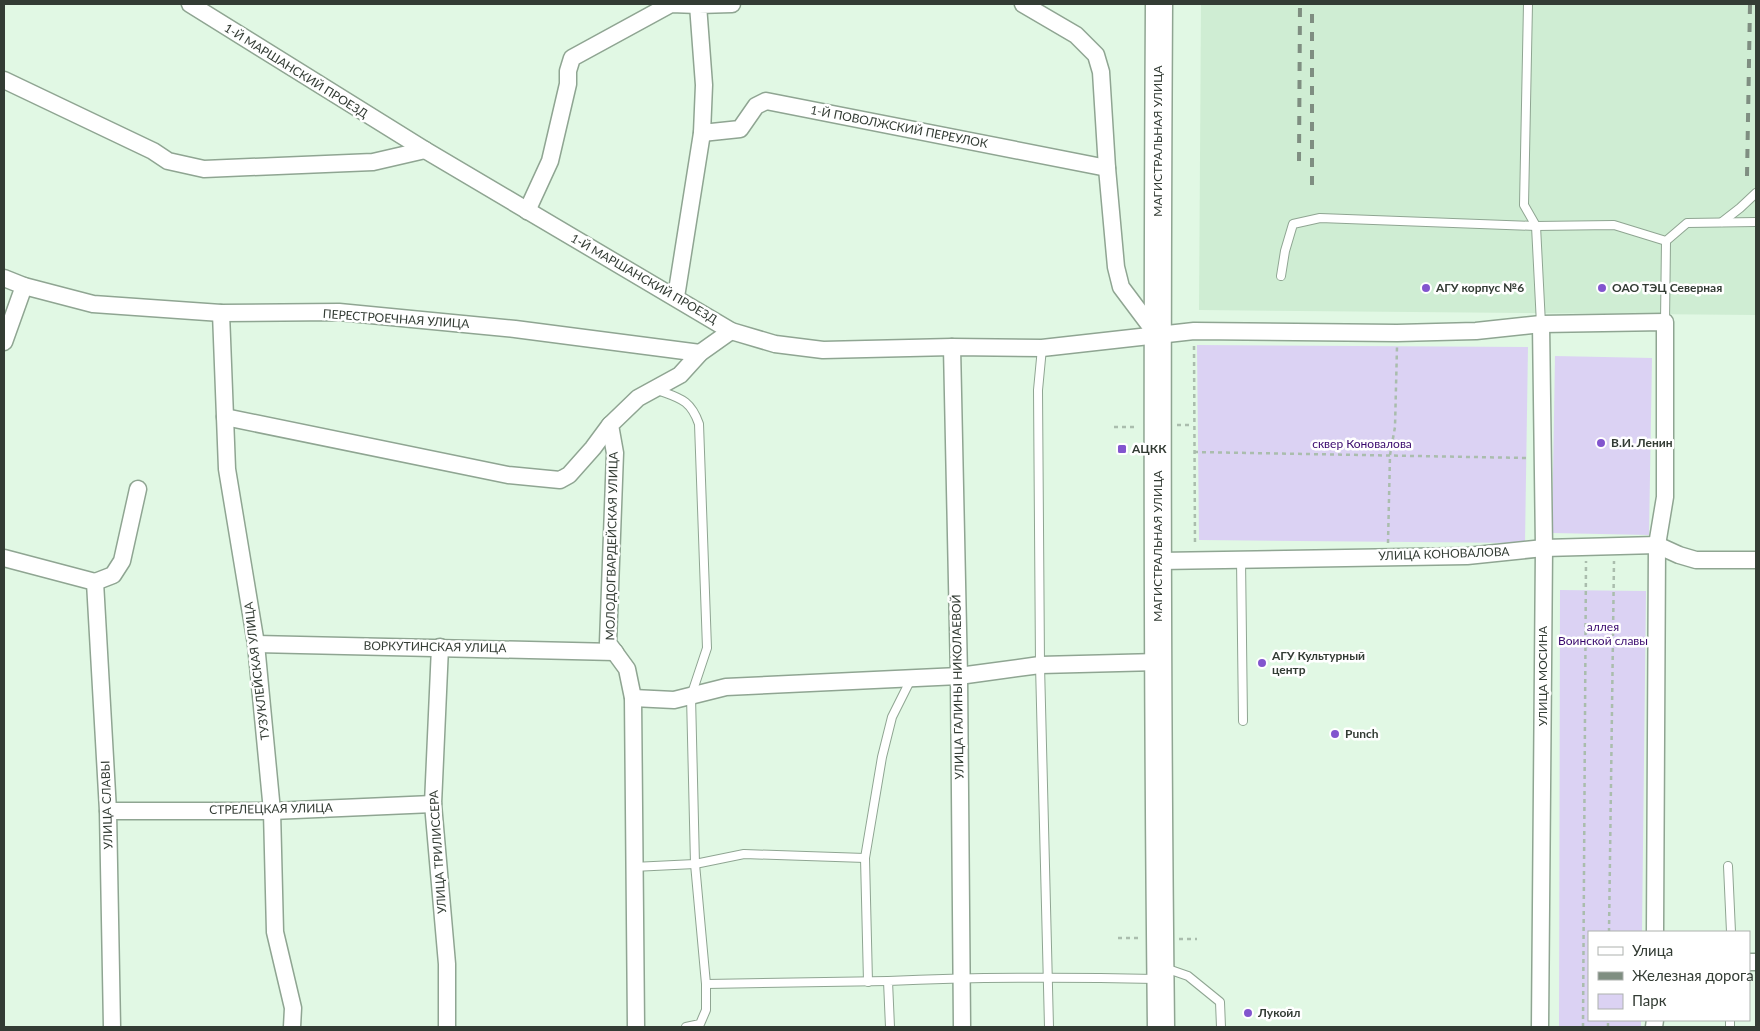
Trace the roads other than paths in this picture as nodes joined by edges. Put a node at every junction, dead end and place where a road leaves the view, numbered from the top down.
1 (190, 4) edge
2 (732, 4) edge
3 (1023, 4) edge
4 (1159, 4) edge
5 (1528, 4) edge
6 (698, 5) edge
7 (4, 80) edge
8 (702, 133) junction
9 (425, 150) junction
10 (1107, 168) junction
11 (1756, 192) edge
12 (527, 211) junction
13 (1722, 222) junction
14 (1756, 222) edge
15 (1536, 226) junction
16 (1666, 241) junction
17 (1281, 276) dead end
18 (4, 278) edge
19 (24, 286) junction
20 (676, 297) junction
21 (221, 313) junction
22 (1665, 322) junction
23 (1541, 324) junction
24 (731, 331) junction
25 (1157, 335) junction
26 (4, 342) edge
27 (952, 347) junction
28 (1042, 348) junction
29 (700, 353) junction
30 (655, 389) junction
31 (225, 417) junction
32 (610, 425) junction
33 (138, 489) dead end
34 (1657, 546) junction
35 (1544, 548) junction
36 (4, 558) edge
37 (1242, 559) junction
38 (1756, 560) edge
39 (1159, 561) junction
40 (95, 582) junction
41 (256, 644) junction
42 (440, 647) junction
43 (615, 652) junction
44 (1158, 662) junction
45 (1040, 665) junction
46 (959, 676) junction
47 (911, 678) junction
48 (691, 696) junction
49 (633, 698) junction
50 (1243, 721) dead end
51 (433, 804) junction
52 (108, 811) junction
53 (272, 811) junction
54 (865, 858) junction
55 (695, 864) junction
56 (1728, 866) dead end
57 (633, 867) junction
58 (1655, 931) edge
59 (1731, 931) edge
60 (1161, 973) junction
61 (1047, 977) junction
62 (960, 978) junction
63 (888, 981) junction
64 (868, 982) junction
65 (706, 984) junction
66 (112, 1027) edge
67 (292, 1027) edge
68 (447, 1027) edge
69 (636, 1027) edge
70 (686, 1027) edge
71 (890, 1027) edge
72 (962, 1027) edge
73 (1048, 1027) edge
74 (1161, 1027) edge
75 (1221, 1027) edge
76 (1540, 1027) edge

1 - 9 street, 1-Й МАРШАНСКИЙ ПРОЕЗД
2 - 6 street
3 - 10 street
4 - 25 highway, МАГИСТРАЛЬНАЯ УЛИЦА
5 - 15 lane
6 - 8 street
6 - 12 street
7 - 9 street
8 - 10 street, 1-Й ПОВОЛЖСКИЙ ПЕРЕУЛОК
8 - 20 street
9 - 12 street, 1-Й МАРШАНСКИЙ ПРОЕЗД
10 - 25 street
11 - 13 lane
12 - 20 street, 1-Й МАРШАНСКИЙ ПРОЕЗД
13 - 14 lane
13 - 16 lane
15 - 16 lane
15 - 17 lane
15 - 23 lane
16 - 22 lane
18 - 19 street, ПЕРЕСТРОЕЧНАЯ УЛИЦА
19 - 21 street, ПЕРЕСТРОЕЧНАЯ УЛИЦА
19 - 26 street
20 - 24 street, 1-Й МАРШАНСКИЙ ПРОЕЗД
21 - 29 street, ПЕРЕСТРОЕЧНАЯ УЛИЦА
21 - 31 street, ТУЗУКЛЕЙСКАЯ УЛИЦА
22 - 23 street, 1-Й МАРШАНСКИЙ ПРОЕЗД
22 - 34 street
23 - 25 street, 1-Й МАРШАНСКИЙ ПРОЕЗД
23 - 35 street, УЛИЦА МОСИНА
24 - 27 street, 1-Й МАРШАНСКИЙ ПРОЕЗД
24 - 29 street
25 - 28 street, 1-Й МАРШАНСКИЙ ПРОЕЗД
25 - 39 highway, МАГИСТРАЛЬНАЯ УЛИЦА
27 - 28 street, 1-Й МАРШАНСКИЙ ПРОЕЗД
27 - 46 street, УЛИЦА ГАЛИНЫ НИКОЛАЕВОЙ
28 - 45 lane
29 - 30 street
30 - 32 street
30 - 48 lane
31 - 32 street
31 - 41 street, ТУЗУКЛЕЙСКАЯ УЛИЦА
32 - 43 street, МОЛОДОГВАРДЕЙСКАЯ УЛИЦА
33 - 40 street
34 - 35 street, УЛИЦА КОНОВАЛОВА
34 - 38 street, УЛИЦА КОНОВАЛОВА
34 - 58 street
35 - 37 street, УЛИЦА КОНОВАЛОВА
35 - 76 street, УЛИЦА МОСИНА
36 - 40 street
37 - 39 street, УЛИЦА КОНОВАЛОВА
37 - 50 lane
39 - 44 highway, МАГИСТРАЛЬНАЯ УЛИЦА
40 - 52 street, УЛИЦА СЛАВЫ
41 - 42 street, ВОРКУТИНСКАЯ УЛИЦА
41 - 53 street, ТУЗУКЛЕЙСКАЯ УЛИЦА
42 - 43 street, ВОРКУТИНСКАЯ УЛИЦА
42 - 51 street, УЛИЦА ТРИЛИССЕРА
43 - 49 street, МОЛОДОГВАРДЕЙСКАЯ УЛИЦА
44 - 45 street
44 - 60 highway, МАГИСТРАЛЬНАЯ УЛИЦА
45 - 46 street
45 - 61 lane
46 - 47 street
46 - 62 street, УЛИЦА ГАЛИНЫ НИКОЛАЕВОЙ
47 - 48 street
47 - 54 lane
48 - 49 street
48 - 55 lane
49 - 57 street, МОЛОДОГВАРДЕЙСКАЯ УЛИЦА
51 - 53 street, СТРЕЛЕЦКАЯ УЛИЦА
51 - 68 street, УЛИЦА ТРИЛИССЕРА
52 - 53 street, СТРЕЛЕЦКАЯ УЛИЦА
52 - 66 street, УЛИЦА СЛАВЫ
53 - 67 street, ТУЗУКЛЕЙСКАЯ УЛИЦА
54 - 55 lane
54 - 64 lane
55 - 57 lane
55 - 65 lane
56 - 59 lane
57 - 69 street, МОЛОДОГВАРДЕЙСКАЯ УЛИЦА
60 - 61 lane
60 - 74 highway, МАГИСТРАЛЬНАЯ УЛИЦА
60 - 75 lane
61 - 62 lane
61 - 73 lane
62 - 63 lane
62 - 72 street, УЛИЦА ГАЛИНЫ НИКОЛАЕВОЙ
63 - 64 lane
63 - 71 lane
64 - 65 lane
65 - 70 lane

